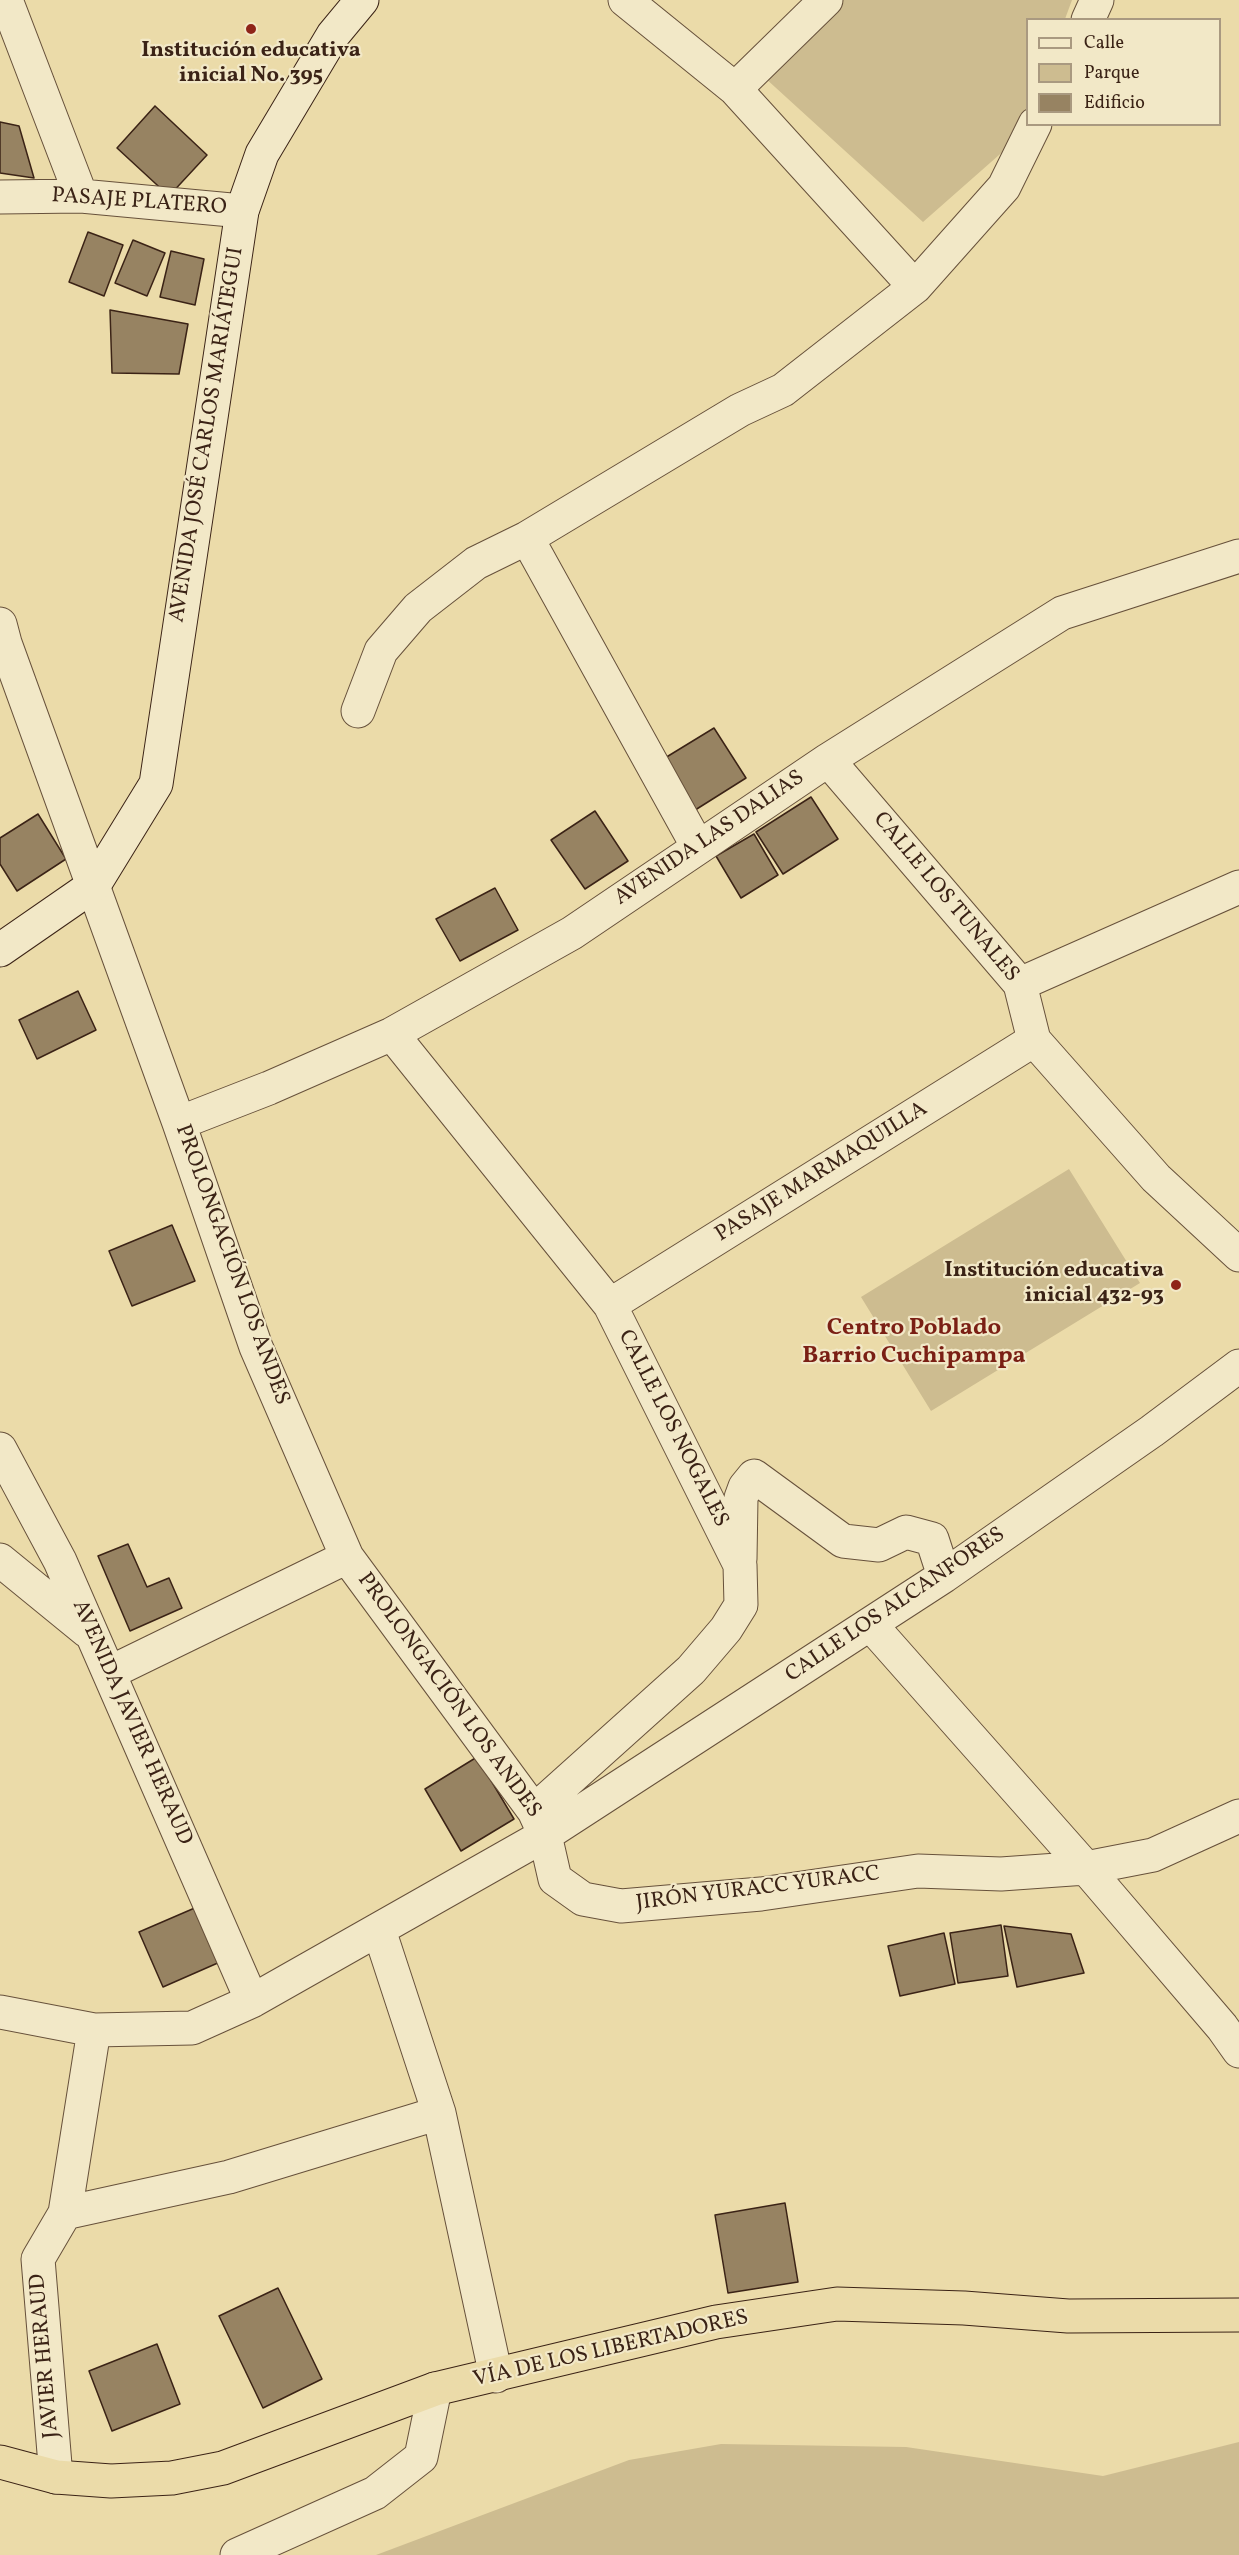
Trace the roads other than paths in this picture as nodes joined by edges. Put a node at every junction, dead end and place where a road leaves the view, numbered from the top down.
1 (6, 0) edge
2 (362, 0) edge
3 (625, 0) edge
4 (826, 0) edge
5 (1097, 0) edge
6 (1089, 18) edge
7 (735, 89) junction
8 (1034, 126) edge
9 (81, 196) junction
10 (0, 197) edge
11 (242, 211) junction
12 (915, 287) junction
13 (527, 538) junction
14 (1239, 556) edge
15 (0, 624) edge
16 (358, 711) dead end
17 (828, 760) junction
18 (698, 847) junction
19 (94, 885) junction
20 (1239, 887) edge
21 (0, 950) edge
22 (1020, 984) junction
23 (392, 1035) junction
24 (1034, 1040) junction
25 (179, 1123) junction
26 (1239, 1255) edge
27 (610, 1305) junction
28 (1239, 1366) edge
29 (0, 1449) edge
30 (347, 1557) junction
31 (0, 1560) edge
32 (740, 1565) junction
33 (944, 1576) junction
34 (870, 1624) junction
35 (91, 1634) junction
36 (109, 1673) junction
37 (1239, 1815) edge
38 (540, 1823) junction
39 (1086, 1868) junction
40 (379, 1930) junction
41 (252, 2001) junction
42 (0, 2012) edge
43 (94, 2030) junction
44 (1239, 2051) edge
45 (439, 2113) junction
46 (65, 2213) junction
47 (1239, 2315) edge
48 (496, 2376) junction
49 (435, 2389) junction
50 (0, 2462) edge
51 (57, 2477) junction
52 (237, 2555) edge

1 - 9 street
2 - 11 street, AVENIDA JOSÉ CARLOS MARIÁTEGUI
3 - 7 street
4 - 7 street
5 - 6 street
7 - 12 street
8 - 12 street
9 - 10 street, PASAJE PLATERO
9 - 11 street, PASAJE PLATERO
11 - 19 street, AVENIDA JOSÉ CARLOS MARIÁTEGUI
12 - 13 street
13 - 16 street
13 - 18 street
14 - 17 street, AVENIDA LAS DALIAS
15 - 19 street, PROLONGACIÓN LOS ANDES
17 - 18 street, AVENIDA LAS DALIAS
17 - 22 street, CALLE LOS TUNALES
18 - 23 street, AVENIDA LAS DALIAS
19 - 21 street
19 - 25 street, PROLONGACIÓN LOS ANDES
20 - 22 street
22 - 24 street, CALLE LOS TUNALES
23 - 25 street, AVENIDA LAS DALIAS
23 - 27 street, CALLE LOS NOGALES
24 - 26 street, CALLE LOS TUNALES
24 - 27 street, PASAJE MARMAQUILLA
25 - 30 street, PROLONGACIÓN LOS ANDES
27 - 32 street, CALLE LOS NOGALES
28 - 33 street, CALLE LOS ALCANFORES
29 - 35 street, AVENIDA JAVIER HERAUD
30 - 36 street
30 - 38 street, PROLONGACIÓN LOS ANDES
31 - 35 street
32 - 33 street
32 - 38 street, CALLE LOS NOGALES
33 - 34 street, CALLE LOS ALCANFORES
34 - 38 street, CALLE LOS ALCANFORES
34 - 39 street
35 - 36 street, AVENIDA JAVIER HERAUD
36 - 41 street, AVENIDA JAVIER HERAUD
37 - 39 street, JIRÓN YURACC YURACC
38 - 39 street, JIRÓN YURACC YURACC
38 - 40 street
39 - 44 street
40 - 41 street
40 - 45 street
41 - 43 street
42 - 43 street
43 - 46 street, JAVIER HERAUD
45 - 46 street
45 - 48 street
46 - 51 street, JAVIER HERAUD
47 - 48 highway, VÍA DE LOS LIBERTADORES
48 - 49 highway, VÍA DE LOS LIBERTADORES
49 - 51 highway, VÍA DE LOS LIBERTADORES
49 - 52 street
50 - 51 highway, VÍA DE LOS LIBERTADORES

